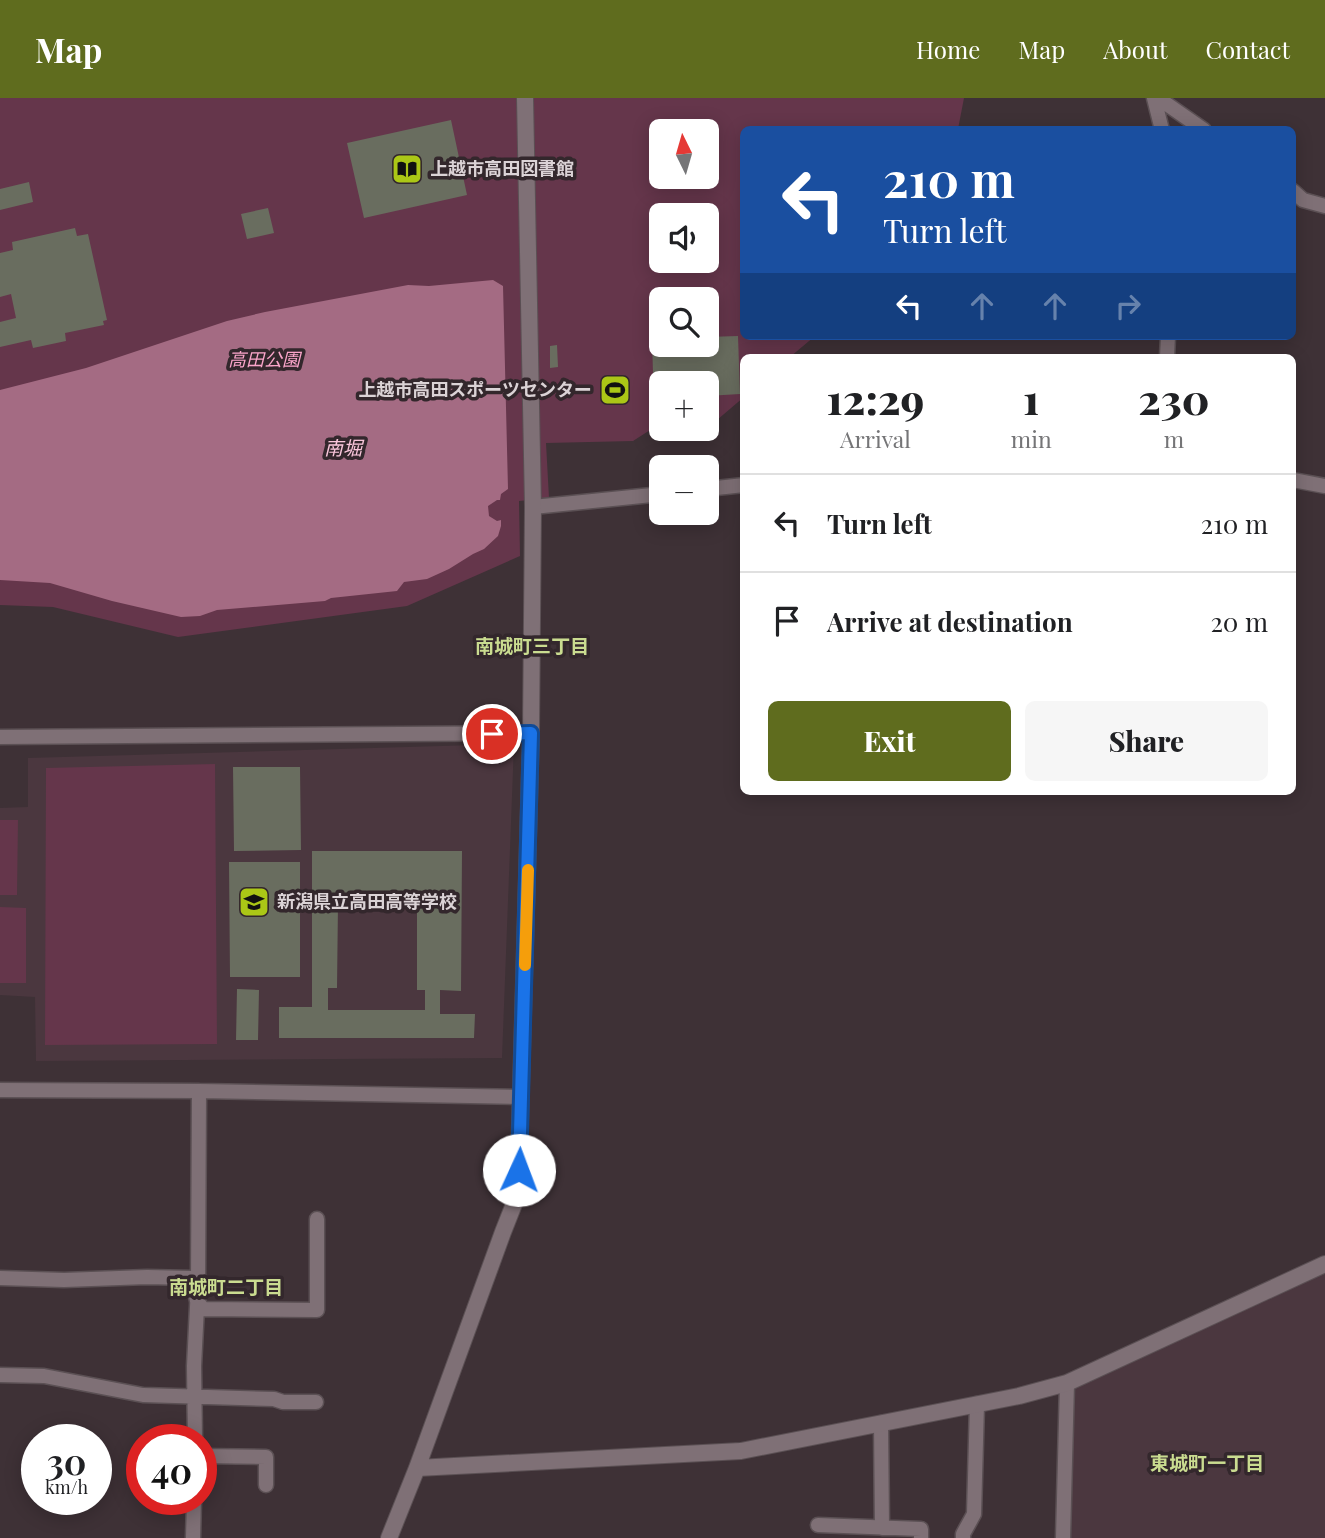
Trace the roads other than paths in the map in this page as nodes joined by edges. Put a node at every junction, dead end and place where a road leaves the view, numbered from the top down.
1 (525, 98) edge
2 (1156, 98) edge
3 (1161, 126) edge
4 (1199, 126) edge
5 (1296, 194) edge
6 (1325, 206) edge
7 (1296, 480) edge
8 (740, 485) edge
9 (1325, 486) edge
10 (719, 488) edge
11 (649, 495) edge
12 (533, 507) junction
13 (531, 733) junction
14 (0, 737) edge
15 (0, 1090) edge
16 (199, 1091) junction
17 (522, 1097) junction
18 (317, 1219) dead end
19 (1325, 1264) edge
20 (0, 1278) edge
21 (197, 1301) junction
22 (0, 1375) edge
23 (1067, 1383) junction
24 (196, 1396) junction
25 (316, 1402) dead end
26 (978, 1404) junction
27 (881, 1423) junction
28 (195, 1424) edge
29 (217, 1457) edge
30 (417, 1468) junction
31 (265, 1485) dead end
32 (194, 1515) edge
33 (818, 1525) dead end
34 (882, 1528) junction
35 (193, 1538) edge
36 (389, 1538) edge
37 (920, 1538) edge
38 (963, 1538) edge
39 (1063, 1538) edge

1 - 12 street
2 - 3 street
2 - 4 street
5 - 6 street
7 - 9 street
8 - 10 street
11 - 12 street
12 - 13 street
13 - 14 street
13 - 17 street
15 - 16 street
16 - 17 street
16 - 21 street
17 - 30 street
18 - 21 street
19 - 23 street
20 - 21 street
21 - 24 street
22 - 24 street
23 - 26 street
23 - 39 street
24 - 25 street
24 - 28 street
26 - 27 street
26 - 38 street
27 - 30 street
27 - 34 street
29 - 31 street
30 - 36 street
32 - 35 street
33 - 34 street
34 - 37 street

